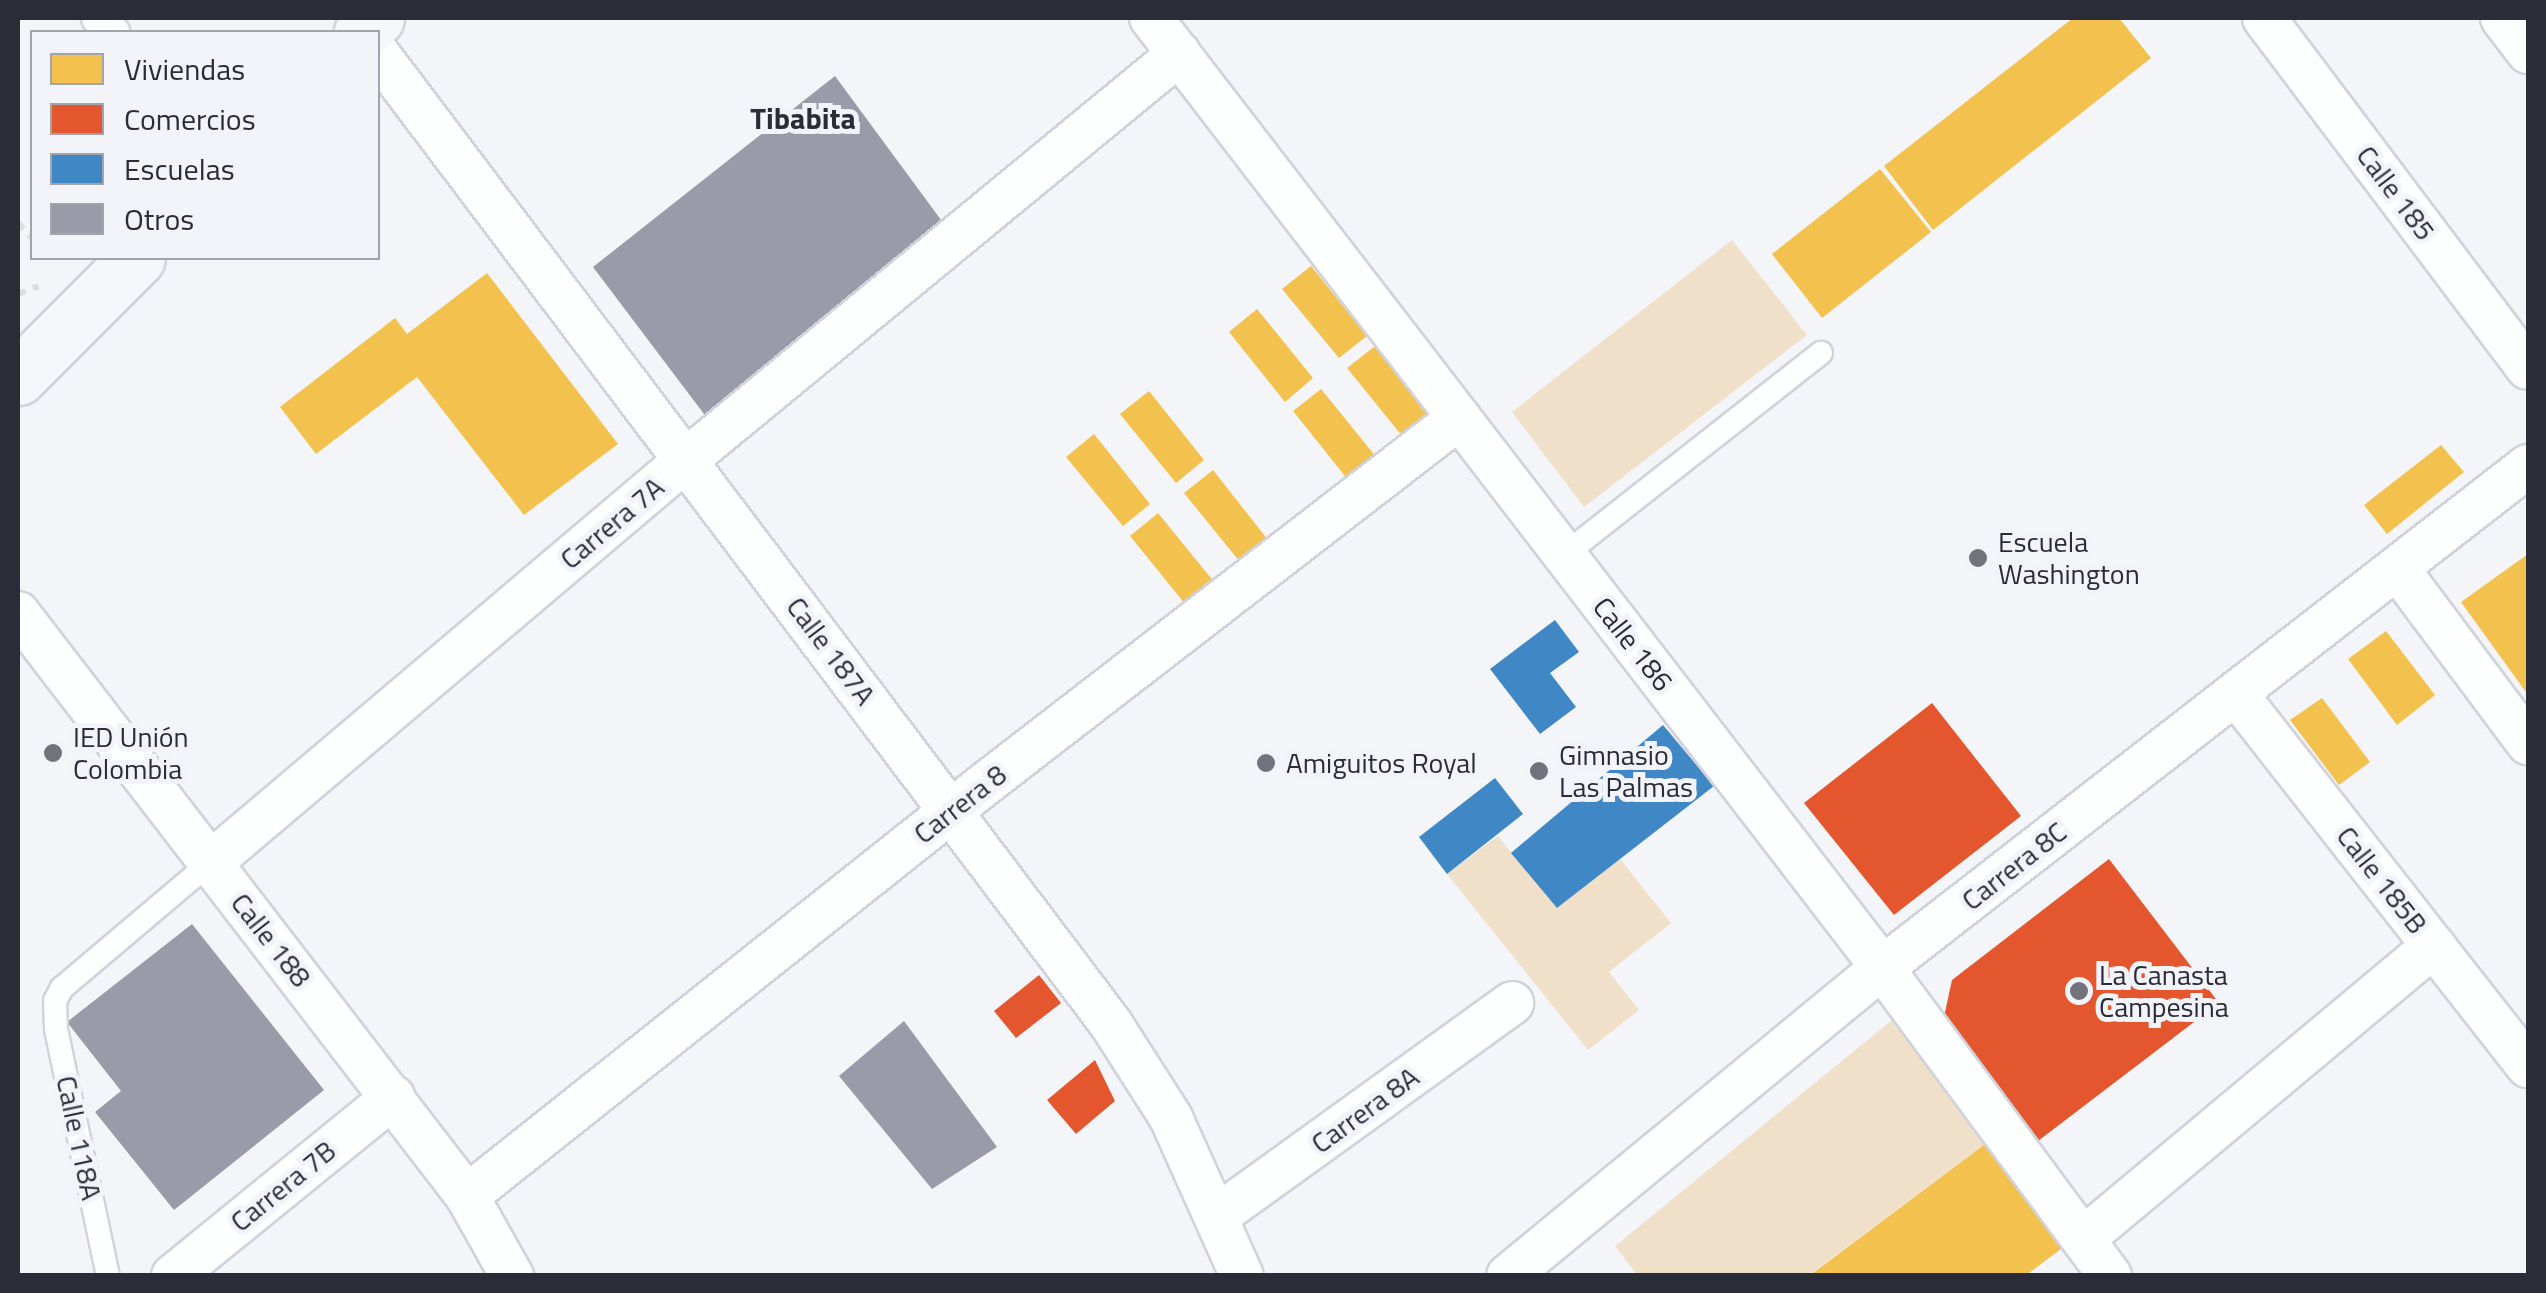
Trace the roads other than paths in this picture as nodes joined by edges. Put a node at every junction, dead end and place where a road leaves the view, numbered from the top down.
1 (1150, 18) edge
2 (2264, 18) edge
3 (2502, 18) edge
4 (2528, 52) edge
5 (1179, 54) junction
6 (380, 57) edge
7 (135, 260) edge
8 (1821, 353) dead end
9 (2528, 368) edge
10 (18, 377) edge
11 (1459, 418) junction
12 (686, 460) junction
13 (2528, 466) edge
14 (1564, 555) junction
15 (2397, 568) junction
16 (18, 613) edge
17 (2236, 694) junction
18 (2528, 743) edge
19 (952, 810) junction
20 (210, 863) junction
21 (2434, 946) junction
22 (1882, 968) junction
23 (55, 1001) joint
24 (1512, 1003) dead end
25 (2528, 1066) edge
26 (393, 1097) junction
27 (466, 1196) junction
28 (1217, 1216) junction
29 (2082, 1239) junction
30 (108, 1276) edge
31 (173, 1276) edge
32 (512, 1276) edge
33 (1242, 1276) edge
34 (1508, 1276) edge
35 (2110, 1276) edge

1 - 5 street, Calle 186
2 - 9 street, Calle 185
3 - 4 street
5 - 11 street, Calle 186
5 - 12 street, Carrera 7A
6 - 12 street, Calle 187A
7 - 10 main road
8 - 14 lane
11 - 14 street, Calle 186
11 - 19 street, Carrera 8
12 - 19 street, Calle 187A
12 - 20 street, Carrera 7A
13 - 15 street, Carrera 8C
14 - 22 street, Calle 186
15 - 17 street, Carrera 8C
15 - 18 street
16 - 20 street, Calle 188
17 - 21 street, Calle 185B
17 - 22 street, Carrera 8C
19 - 27 street, Carrera 8
19 - 28 street, Calle 187A
20 - 23 lane, Carrera 7A
20 - 26 street, Calle 188
21 - 25 street, Calle 185B
21 - 29 street
22 - 29 street, Calle 186
22 - 34 street, Carrera 8C
23 - 30 lane, Calle 118A
24 - 28 street, Carrera 8A
26 - 27 street, Calle 188
26 - 31 street, Carrera 7B
27 - 32 street, Calle 188
28 - 33 street, Calle 187A
29 - 35 street, Calle 186

